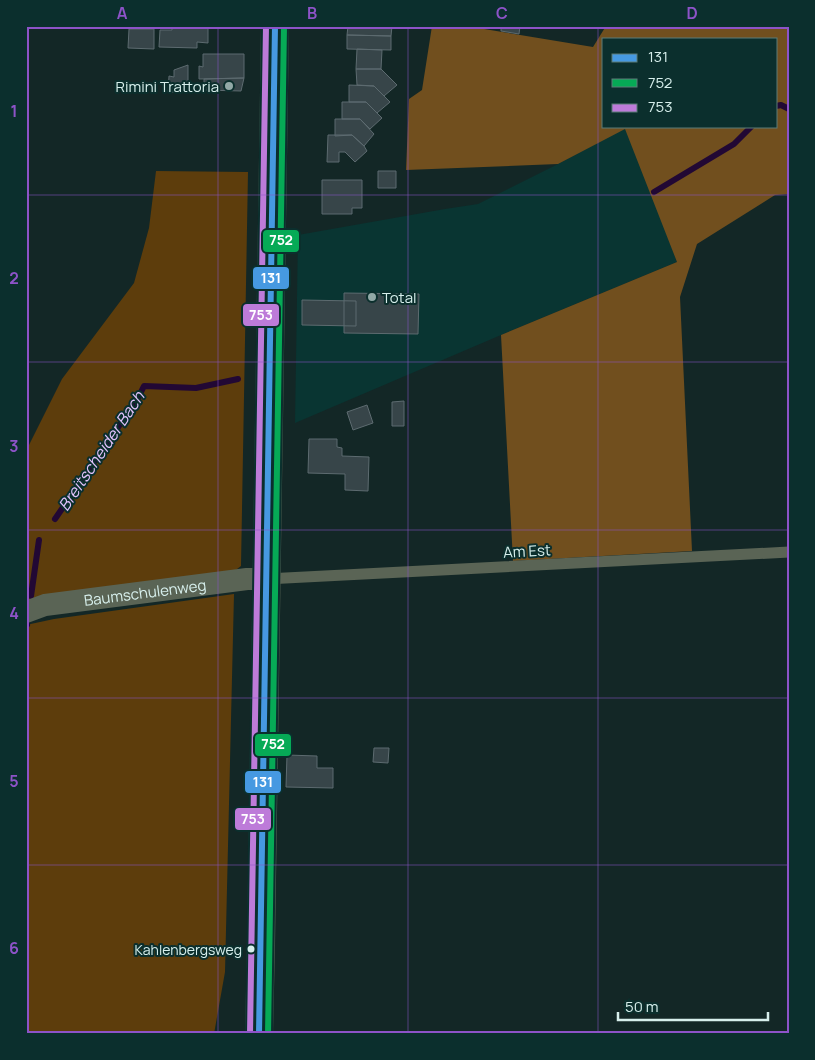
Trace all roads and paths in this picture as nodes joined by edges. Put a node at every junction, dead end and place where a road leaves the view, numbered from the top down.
1 (274, 26) edge
2 (789, 552) edge
3 (266, 579) junction
4 (26, 612) edge
5 (259, 1034) edge

1 - 3 main road
2 - 3 lane, Am Est
3 - 4 street, Baumschulenweg
3 - 5 main road

